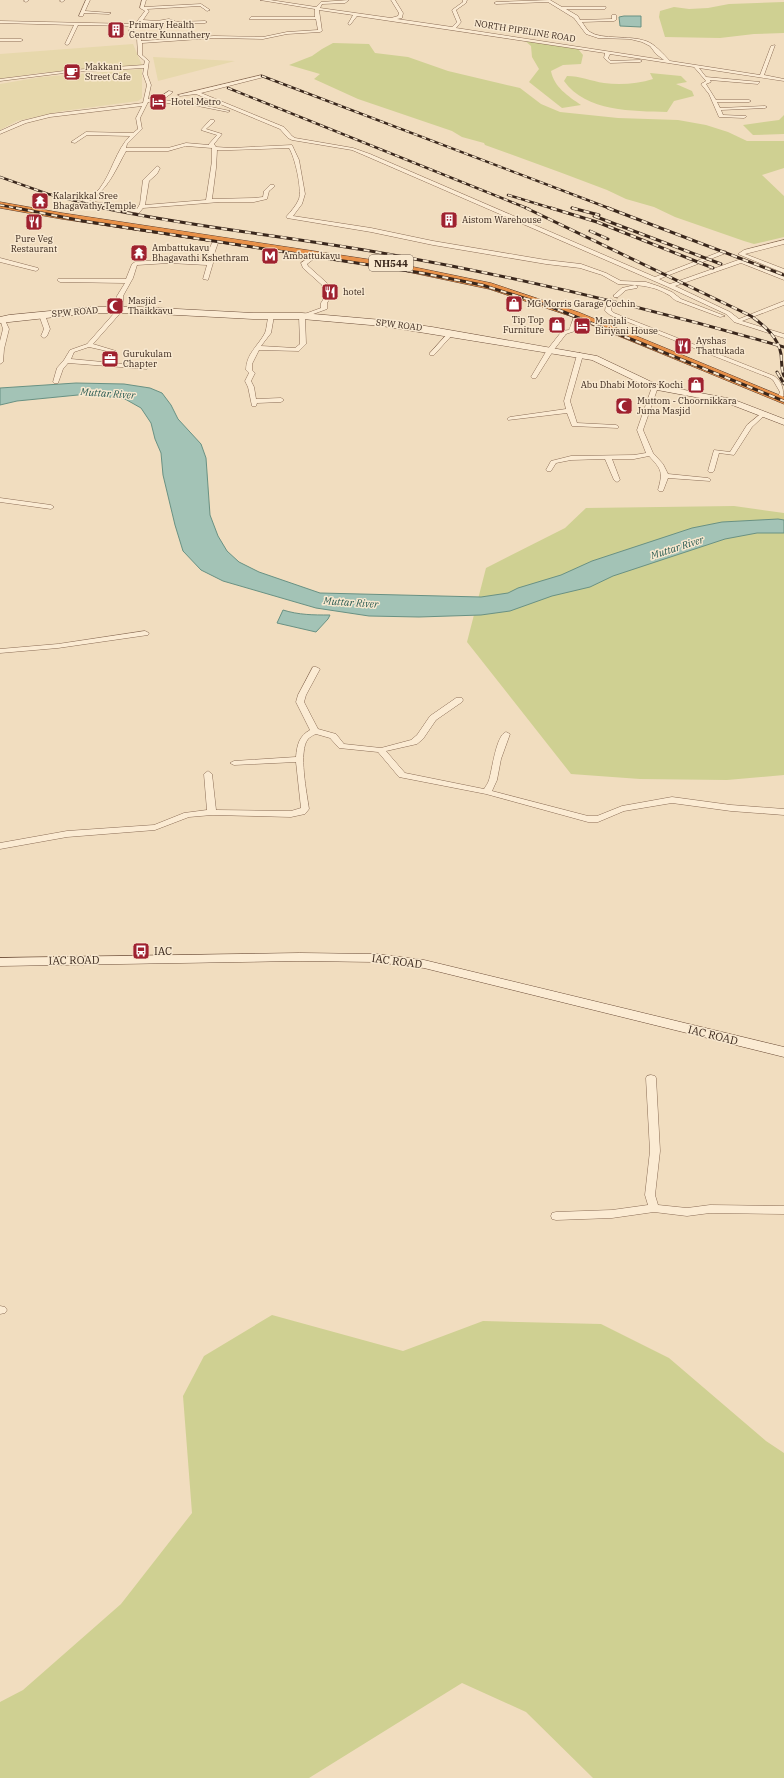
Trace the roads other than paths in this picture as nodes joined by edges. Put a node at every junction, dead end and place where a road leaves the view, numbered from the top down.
1 (88, 0) edge
2 (144, 0) edge
3 (262, 0) edge
4 (347, 0) edge
5 (393, 0) edge
6 (466, 0) edge
7 (548, 1) edge
8 (201, 3) edge
9 (496, 3) dead end
10 (142, 8) junction
11 (319, 8) junction
12 (559, 8) junction
13 (605, 8) dead end
14 (208, 10) dead end
15 (83, 12) junction
16 (109, 13) dead end
17 (19, 14) dead end
18 (356, 14) junction
19 (614, 16) dead end
20 (251, 18) dead end
21 (316, 18) junction
22 (393, 19) junction
23 (140, 21) junction
24 (579, 21) junction
25 (0, 22) edge
26 (17, 22) junction
27 (205, 22) dead end
28 (76, 23) junction
29 (350, 24) dead end
30 (136, 25) junction
31 (454, 28) junction
32 (0, 40) edge
33 (21, 40) dead end
34 (140, 42) junction
35 (67, 44) dead end
36 (773, 46) dead end
37 (608, 52) junction
38 (650, 58) junction
39 (669, 62) junction
40 (147, 66) junction
41 (695, 66) junction
42 (262, 76) dead end
43 (761, 77) junction
44 (705, 78) junction
45 (0, 80) edge
46 (784, 80) edge
47 (758, 83) dead end
48 (171, 92) dead end
49 (196, 93) junction
50 (180, 96) junction
51 (162, 98) junction
52 (714, 101) junction
53 (749, 101) dead end
54 (146, 102) junction
55 (188, 103) junction
56 (765, 107) dead end
57 (718, 109) junction
58 (744, 118) dead end
59 (212, 121) dead end
60 (0, 133) edge
61 (135, 135) junction
62 (190, 136) dead end
63 (73, 142) dead end
64 (186, 144) junction
65 (290, 146) junction
66 (213, 147) junction
67 (123, 149) junction
68 (157, 168) dead end
69 (272, 186) dead end
70 (0, 201) edge
71 (209, 201) junction
72 (0, 205) edge
73 (141, 207) junction
74 (216, 240) junction
75 (784, 242) edge
76 (724, 252) dead end
77 (316, 255) junction
78 (0, 260) edge
79 (210, 263) junction
80 (36, 269) dead end
81 (784, 271) edge
82 (784, 278) edge
83 (206, 279) dead end
84 (655, 279) junction
85 (60, 280) dead end
86 (128, 281) junction
87 (670, 286) junction
88 (616, 296) tunnel mouth
89 (679, 300) junction
90 (784, 303) edge
91 (609, 304) dead end
92 (120, 310) junction
93 (42, 316) junction
94 (271, 316) junction
95 (302, 316) junction
96 (577, 316) junction
97 (1, 320) edge
98 (738, 321) junction
99 (451, 333) junction
100 (44, 336) dead end
101 (784, 336) edge
102 (89, 345) junction
103 (258, 348) junction
104 (550, 350) junction
105 (114, 352) dead end
106 (432, 354) dead end
107 (580, 355) junction
108 (67, 361) junction
109 (0, 362) edge
110 (145, 368) dead end
111 (534, 377) dead end
112 (56, 382) dead end
113 (655, 387) junction
114 (783, 396) edge
115 (281, 400) dead end
116 (570, 410) junction
117 (763, 414) junction
118 (510, 419) dead end
119 (784, 422) edge
120 (616, 427) dead end
121 (650, 454) junction
122 (608, 458) junction
123 (549, 470) dead end
124 (711, 471) dead end
125 (664, 476) junction
126 (617, 480) dead end
127 (708, 480) dead end
128 (661, 490) dead end
129 (0, 500) edge
130 (51, 507) dead end
131 (145, 633) dead end
132 (0, 651) edge
133 (316, 669) dead end
134 (459, 700) dead end
135 (315, 731) junction
136 (506, 734) dead end
137 (381, 750) junction
138 (300, 759) junction
139 (234, 762) dead end
140 (208, 774) dead end
141 (486, 792) junction
142 (212, 812) junction
143 (784, 812) edge
144 (0, 846) edge
145 (0, 962) edge
146 (784, 1052) edge
147 (651, 1078) dead end
148 (654, 1208) junction
149 (784, 1210) edge
150 (556, 1216) dead end

1 - 15 street
2 - 10 street
3 - 11 street, NORTH PIPELINE ROAD
4 - 11 street
5 - 22 street
6 - 31 street
7 - 9 street
7 - 12 street
8 - 10 street
8 - 14 street
10 - 23 street
11 - 18 street, NORTH PIPELINE ROAD
11 - 21 street
12 - 13 street
12 - 24 street
15 - 16 street
15 - 28 street
17 - 26 street
18 - 22 street, NORTH PIPELINE ROAD
18 - 29 street
19 - 24 street
20 - 21 street
21 - 34 street
22 - 31 street, NORTH PIPELINE ROAD
23 - 27 street
23 - 30 street
24 - 39 street
25 - 26 street
26 - 28 street
28 - 30 street
28 - 35 street
30 - 34 street
31 - 37 street, NORTH PIPELINE ROAD
32 - 33 street
34 - 40 street
36 - 43 street
37 - 38 street, NORTH PIPELINE ROAD
37 - 38 street
38 - 39 street, NORTH PIPELINE ROAD
39 - 41 street, NORTH PIPELINE ROAD
40 - 45 street
40 - 54 street
41 - 43 street, NORTH PIPELINE ROAD
41 - 44 street
42 - 49 street
43 - 46 street, NORTH PIPELINE ROAD
44 - 47 street
44 - 52 street
48 - 51 street
49 - 50 street
49 - 84 street
50 - 51 street
50 - 55 street
51 - 54 street
52 - 53 street
52 - 57 street
54 - 55 street
54 - 60 street
54 - 61 street
55 - 65 street
56 - 57 street
57 - 58 street
59 - 66 street
61 - 63 street
61 - 67 street
62 - 64 street
64 - 66 street
64 - 67 street
65 - 66 street
65 - 89 street
66 - 71 street
67 - 73 street
68 - 73 street
69 - 71 street
70 - 114 highway, NH544
71 - 73 street
72 - 74 highway, NH544
74 - 77 highway, NH544
74 - 79 street
75 - 81 street
76 - 84 street
77 - 95 street
77 - 96 highway, NH544
78 - 80 street
79 - 83 street
79 - 86 street
82 - 87 street
84 - 87 street
85 - 86 street
86 - 92 street
87 - 98 street
88 - 89 street
89 - 98 street
90 - 98 street
91 - 114 street
92 - 93 street, SPW ROAD
92 - 94 street, SPW ROAD
92 - 102 street
93 - 97 street, SPW ROAD
93 - 100 street
94 - 95 street, SPW ROAD
94 - 103 street
95 - 99 street, SPW ROAD
95 - 103 street
96 - 104 street
96 - 114 highway, NH544
97 - 109 street
98 - 101 street
99 - 104 street, SPW ROAD
99 - 106 street
102 - 105 street
102 - 108 street
103 - 115 street
104 - 107 street, SPW ROAD
104 - 111 street
107 - 113 street, SPW ROAD
107 - 116 street
108 - 110 street
108 - 112 street
113 - 117 street, SPW ROAD
113 - 121 street
116 - 118 street
116 - 120 street
117 - 119 street, SPW ROAD
117 - 124 street
121 - 122 street
121 - 125 street
122 - 123 street
122 - 126 street
125 - 127 street
125 - 128 street
129 - 130 street
131 - 132 street
133 - 135 street
134 - 137 street
135 - 137 street
135 - 138 street
136 - 141 street
137 - 141 street
138 - 139 street
138 - 142 street
140 - 142 street
141 - 143 street
142 - 144 street
145 - 146 street, IAC ROAD
147 - 148 street
148 - 149 street
148 - 150 street

